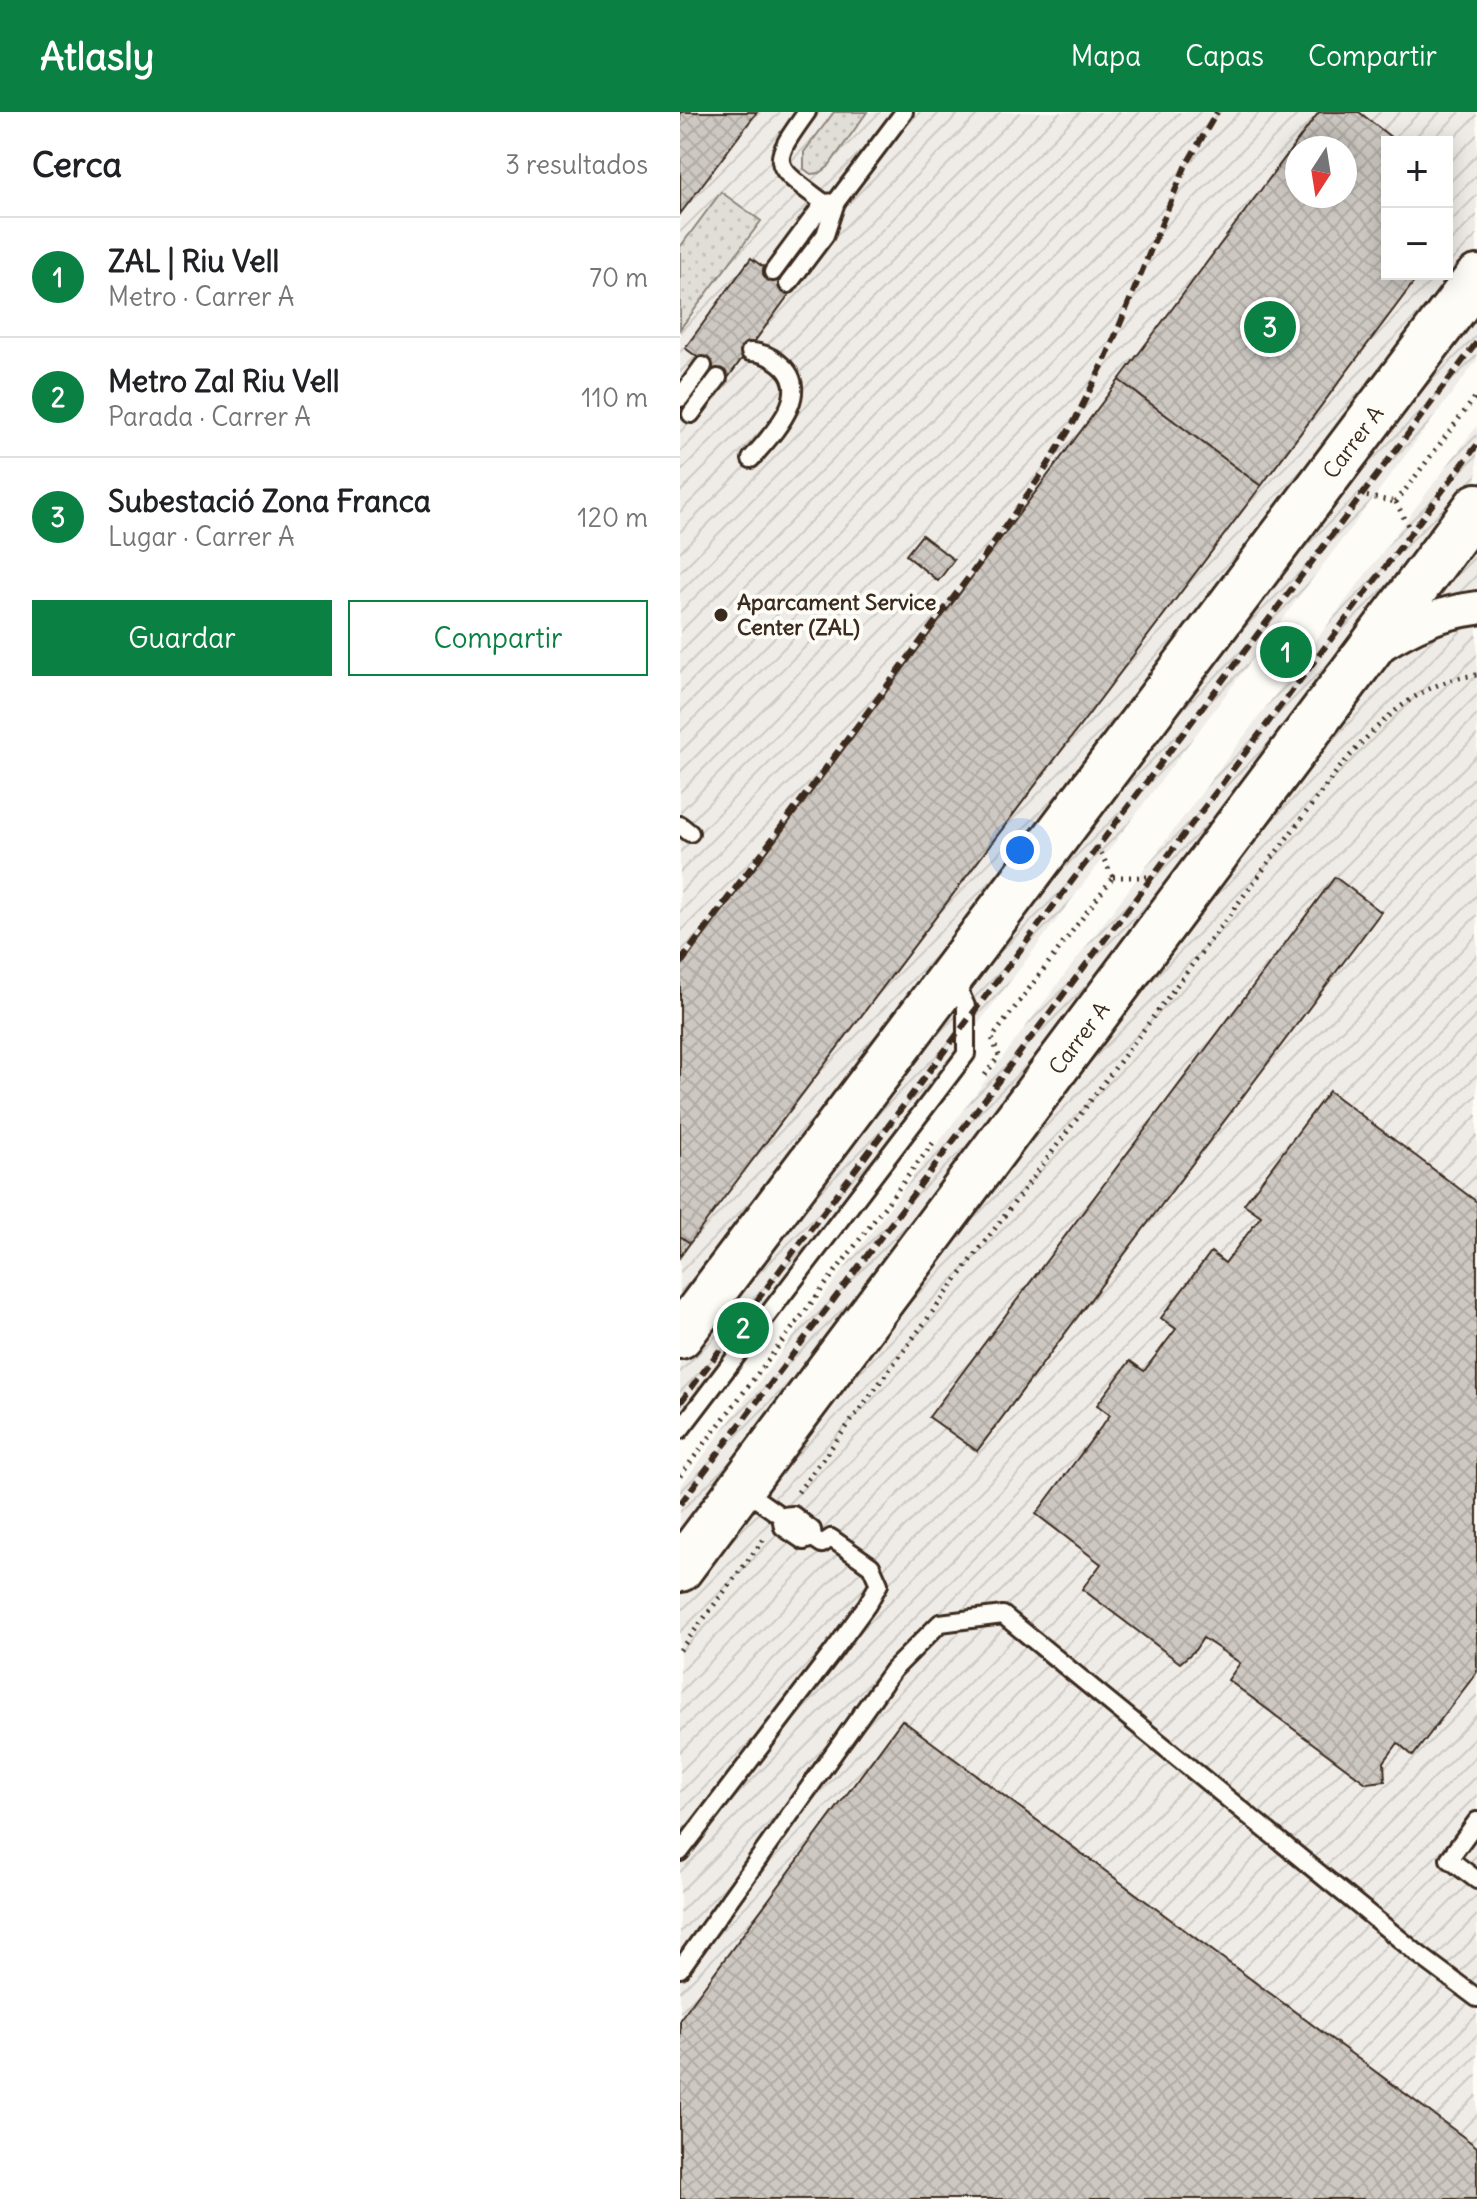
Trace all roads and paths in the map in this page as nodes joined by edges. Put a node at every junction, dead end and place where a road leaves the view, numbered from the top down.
1 (807, 112) edge
2 (904, 112) edge
3 (830, 202) junction
4 (773, 272) dead end
5 (1477, 278) edge
6 (788, 284) dead end
7 (750, 352) dead end
8 (703, 366) dead end
9 (718, 378) dead end
10 (1477, 395) edge
11 (680, 398) edge
12 (691, 414) dead end
13 (751, 459) dead end
14 (1396, 502) dead end
15 (1477, 506) edge
16 (1477, 608) edge
17 (1367, 653) junction
18 (1477, 675) edge
19 (952, 975) junction
20 (680, 1336) edge
21 (680, 1430) edge
22 (741, 1488) junction
23 (781, 1516) junction
24 (680, 1569) edge
25 (680, 1650) edge
26 (1477, 1821) edge
27 (680, 1852) edge
28 (1477, 1880) edge
29 (680, 1969) edge
30 (1477, 1998) edge

1 - 3 lane
2 - 3 lane
3 - 4 lane
3 - 6 lane
5 - 19 main road, Carrer A
7 - 13 lane
8 - 11 lane
9 - 12 lane
10 - 14 path
15 - 17 main road, Carrer A
16 - 17 street
17 - 22 main road, Carrer A
18 - 23 path
19 - 20 main road, Carrer A
19 - 21 lane
22 - 23 lane
22 - 24 main road, Carrer A
23 - 25 path
23 - 27 lane
26 - 28 lane
29 - 30 lane

